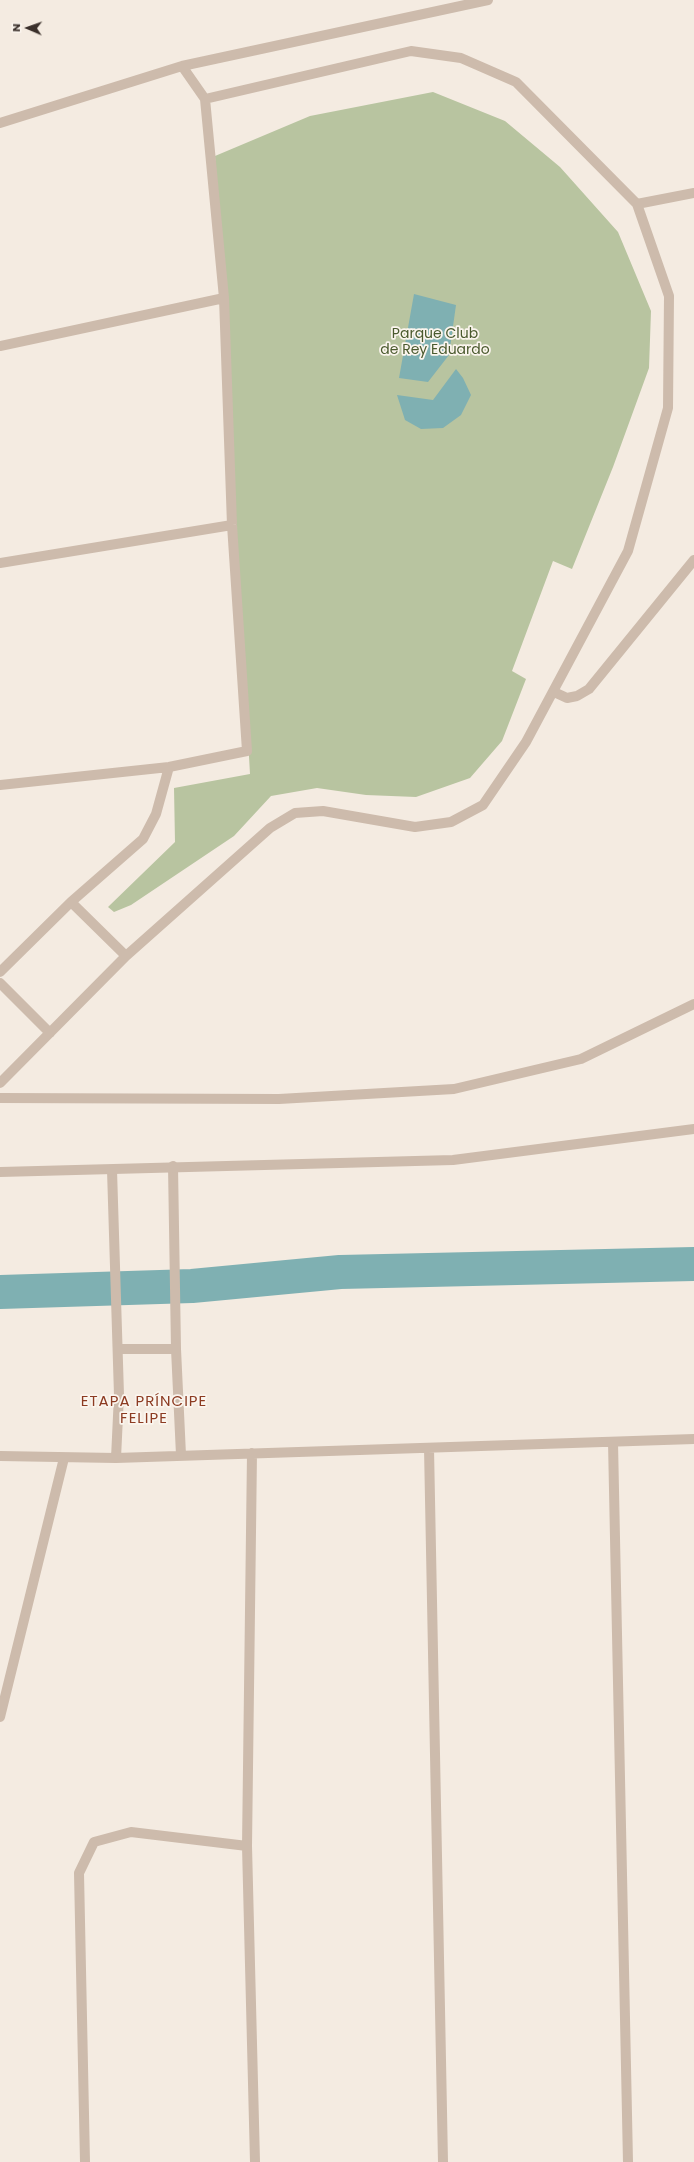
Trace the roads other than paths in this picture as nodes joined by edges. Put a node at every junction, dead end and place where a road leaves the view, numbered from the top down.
1 (488, 0) edge
2 (182, 66) junction
3 (206, 99) junction
4 (0, 123) edge
5 (694, 193) edge
6 (637, 204) junction
7 (224, 298) junction
8 (0, 346) edge
9 (232, 524) junction
10 (694, 560) edge
11 (0, 563) edge
12 (554, 692) junction
13 (169, 767) junction
14 (0, 785) edge
15 (71, 902) junction
16 (126, 956) junction
17 (0, 972) edge
18 (0, 983) edge
19 (694, 1004) edge
20 (50, 1033) junction
21 (0, 1083) edge
22 (0, 1098) edge
23 (694, 1128) edge
24 (172, 1166) junction
25 (112, 1170) junction
26 (0, 1172) edge
27 (118, 1349) junction
28 (176, 1349) junction
29 (694, 1439) edge
30 (613, 1442) junction
31 (429, 1448) junction
32 (252, 1453) junction
33 (181, 1455) junction
34 (0, 1456) edge
35 (64, 1458) junction
36 (116, 1458) junction
37 (0, 1717) edge
38 (247, 1846) junction
39 (84, 2162) edge
40 (254, 2162) edge
41 (444, 2162) edge
42 (628, 2162) edge

1 - 2 street
2 - 3 street
2 - 4 street
3 - 6 street
3 - 7 street
5 - 6 street
6 - 12 street
7 - 8 street
7 - 9 street
9 - 11 street
9 - 13 street
10 - 12 street
12 - 16 street
13 - 14 street
13 - 15 street
15 - 16 street
15 - 17 street
16 - 20 street
18 - 20 street
19 - 22 street
20 - 21 street
23 - 24 street
24 - 25 street
24 - 28 street
25 - 26 street
25 - 27 street
27 - 28 street
27 - 36 street
28 - 33 street
29 - 30 street
30 - 31 street
30 - 42 street
31 - 32 street
31 - 41 street
32 - 33 street
32 - 38 street
33 - 36 street
34 - 35 street
35 - 36 street
35 - 37 street
38 - 39 street
38 - 40 street

